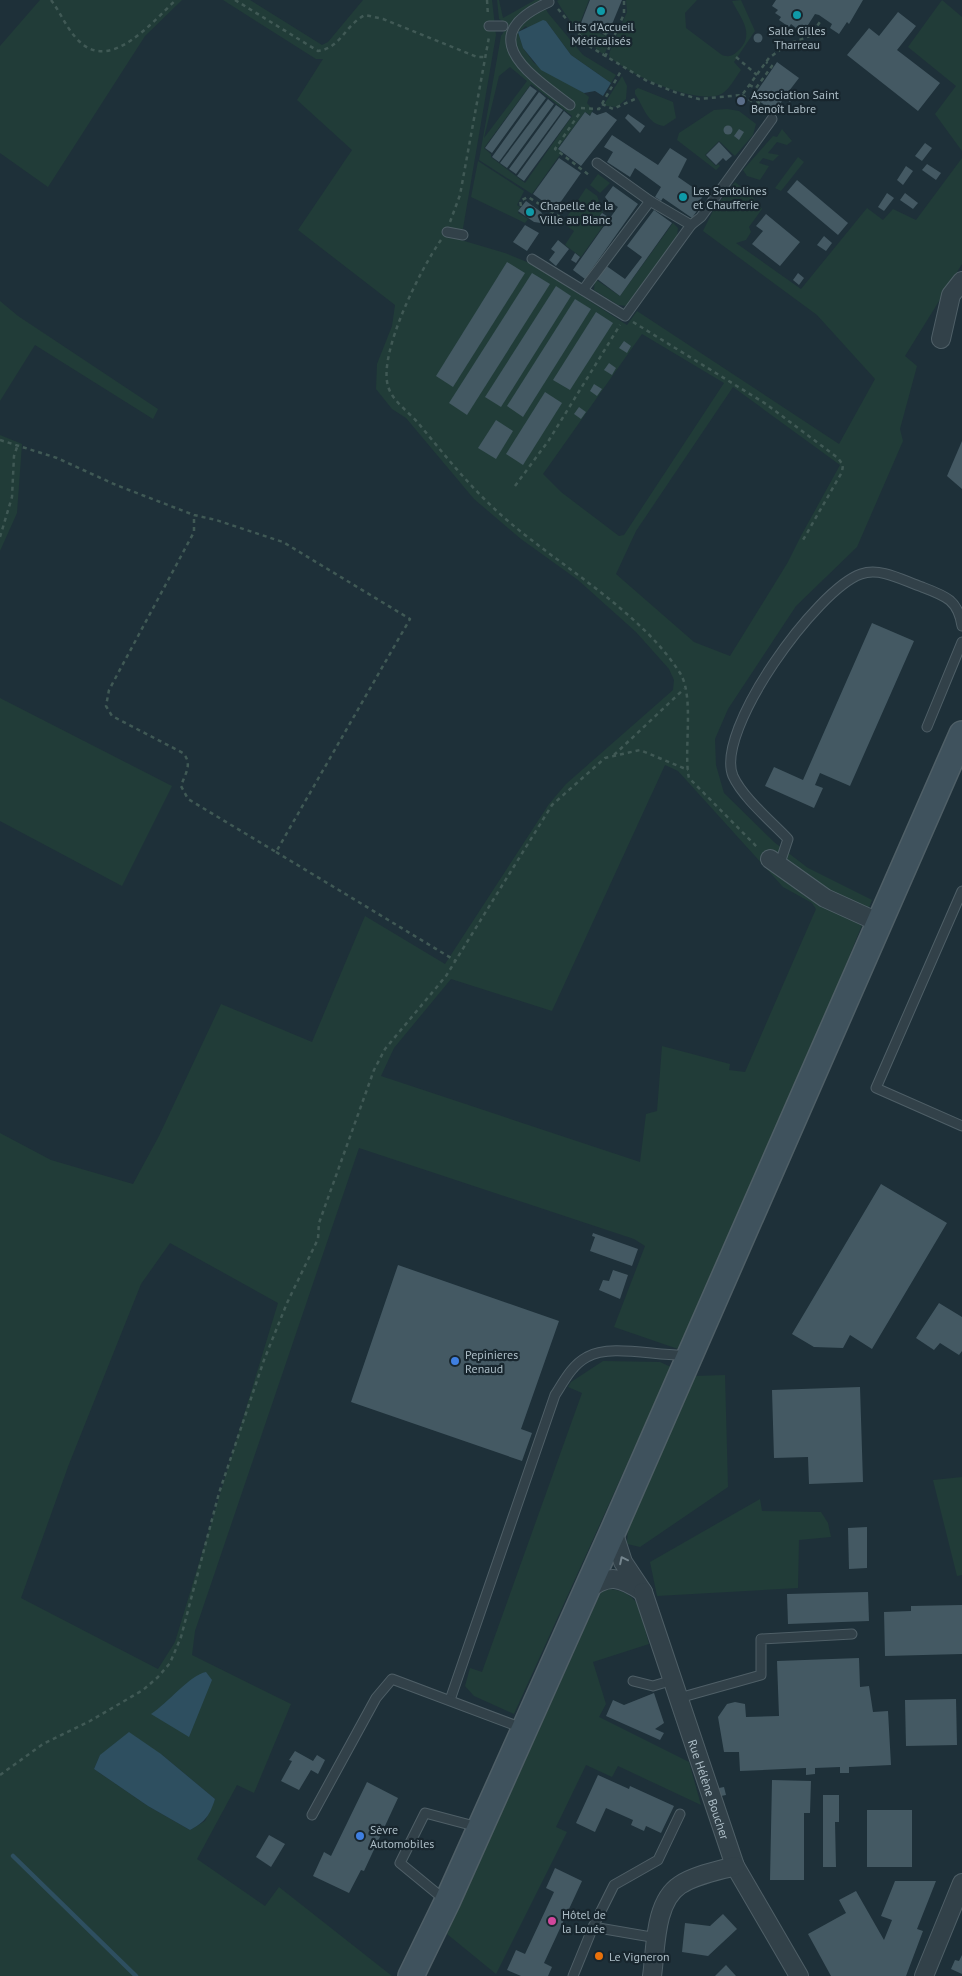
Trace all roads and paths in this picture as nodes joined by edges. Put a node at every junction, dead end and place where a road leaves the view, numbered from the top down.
1 (51, 0) edge
2 (176, 0) edge
3 (235, 0) edge
4 (624, 0) edge
5 (551, 2) joint
6 (822, 19) dead end
7 (489, 26) dead end
8 (503, 26) dead end
9 (596, 29) dead end
10 (613, 38) junction
11 (736, 56) dead end
12 (605, 57) junction
13 (766, 62) junction
14 (621, 71) dead end
15 (757, 75) junction
16 (749, 85) junction
17 (755, 90) junction
18 (793, 93) dead end
19 (742, 95) junction
20 (801, 97) dead end
21 (635, 99) dead end
22 (602, 104) junction
23 (570, 105) joint
24 (581, 108) junction
25 (772, 119) dead end
26 (597, 163) dead end
27 (589, 174) dead end
28 (650, 201) junction
29 (521, 206) dead end
30 (560, 217) dead end
31 (691, 225) junction
32 (447, 232) junction
33 (463, 235) dead end
34 (532, 259) dead end
35 (962, 281) edge
36 (583, 290) junction
37 (625, 316) junction
38 (941, 339) dead end
39 (0, 440) edge
40 (17, 447) junction
41 (515, 486) dead end
42 (194, 515) junction
43 (0, 537) edge
44 (802, 540) dead end
45 (962, 626) edge
46 (962, 642) edge
47 (684, 689) junction
48 (927, 727) dead end
49 (962, 734) edge
50 (613, 756) junction
51 (688, 770) junction
52 (276, 852) junction
53 (774, 863) junction
54 (962, 891) edge
55 (880, 923) junction
56 (456, 960) junction
57 (962, 1126) edge
58 (690, 1355) junction
59 (613, 1531) junction
60 (586, 1591) junction
61 (643, 1592) junction
62 (852, 1634) dead end
63 (673, 1680) junction
64 (633, 1681) dead end
65 (679, 1698) junction
66 (450, 1700) junction
67 (524, 1729) junction
68 (0, 1775) edge
69 (312, 1814) dead end
70 (680, 1814) dead end
71 (480, 1827) junction
72 (735, 1866) junction
73 (962, 1883) edge
74 (447, 1902) junction
75 (593, 1927) junction
76 (657, 1938) junction
77 (411, 1976) edge
78 (573, 1976) edge
79 (652, 1976) edge
80 (799, 1976) edge
81 (924, 1976) edge

1 - 2 path
3 - 32 path
4 - 10 path
5 - 12 path
5 - 23 lane
6 - 13 path
7 - 8 lane
9 - 10 path
10 - 12 path
11 - 15 path
12 - 19 path
13 - 15 path
13 - 17 path
14 - 22 path
15 - 16 path
16 - 17 path
16 - 19 path
17 - 19 path
18 - 20 path
21 - 22 path
22 - 24 path
23 - 24 path
24 - 27 path
25 - 31 lane
26 - 28 lane
28 - 31 lane
28 - 36 lane
29 - 30 path
31 - 37 lane
32 - 33 lane
32 - 47 path
34 - 36 lane
35 - 38 street
36 - 37 lane
37 - 41 path
37 - 44 path
39 - 40 path
40 - 42 path
40 - 43 path
42 - 52 path
42 - 52 path
45 - 53 lane
46 - 48 lane
47 - 50 path
47 - 51 path
49 - 55 main road
50 - 51 path
50 - 56 path
51 - 53 path
52 - 56 path
53 - 55 street
54 - 57 lane
55 - 58 main road
56 - 68 path
58 - 59 main road
58 - 66 lane
59 - 60 main road
61 -> 59 street, Rue Hélène Boucher
60 - 61 street
60 - 67 main road
61 - 63 street, Rue Hélène Boucher
62 - 65 lane
63 - 64 lane
63 - 65 street, Rue Hélène Boucher
65 - 72 street, Rue Hélène Boucher
66 - 67 lane
66 - 69 lane
67 - 71 main road
70 - 75 lane
71 - 74 main road
71 - 74 lane
72 - 76 street
72 - 80 street, Rue Hélène Boucher
73 - 81 street
74 - 77 main road
75 - 76 lane
75 - 78 lane
76 - 79 street

